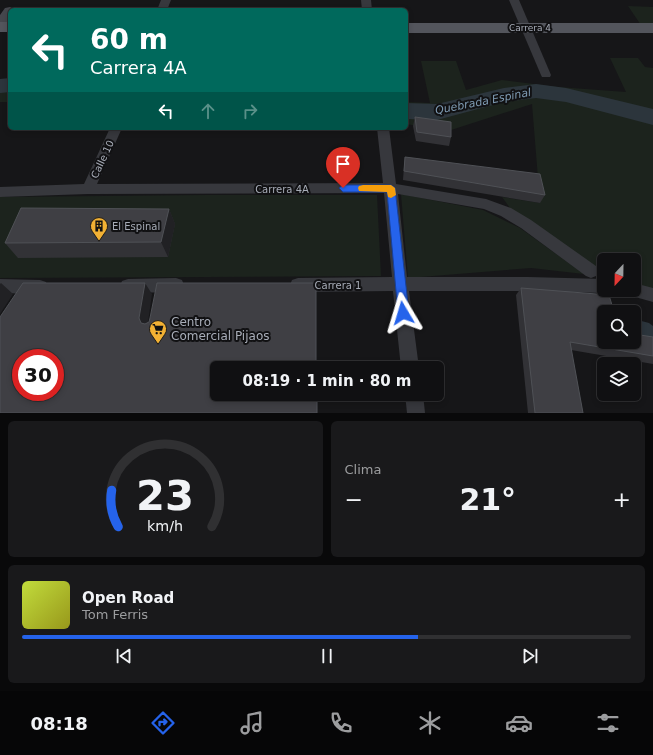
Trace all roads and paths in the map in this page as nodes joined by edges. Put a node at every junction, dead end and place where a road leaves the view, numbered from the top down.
1 (19, 0) edge
2 (514, 0) edge
3 (12, 8) edge
4 (8, 13) edge
5 (0, 23) edge
6 (408, 28) edge
7 (525, 28) junction
8 (653, 28) edge
9 (546, 75) dead end
10 (115, 130) edge
11 (383, 130) edge
12 (391, 188) junction
13 (88, 189) junction
14 (0, 192) edge
15 (591, 271) dead end
16 (0, 286) edge
17 (52, 286) edge
18 (113, 286) edge
19 (189, 286) edge
20 (285, 286) edge
21 (400, 286) junction
22 (597, 286) edge
23 (641, 292) edge
24 (653, 295) edge
25 (409, 361) edge
26 (415, 401) edge
27 (416, 413) edge

1 - 3 street
2 - 7 street
4 - 5 street
6 - 7 main road, Carrera 4
7 - 8 main road, Carrera 4
7 - 9 street
10 - 13 street, Calle 10
11 - 12 street
12 - 13 street, Carrera 4A
12 - 15 street, Carrera 4A
12 - 21 street
13 - 14 street, Carrera 4A
16 - 17 street
18 - 19 street
20 - 21 street, Carrera 1
21 - 22 street, Carrera 1
21 - 25 street
23 - 24 street
26 - 27 street

